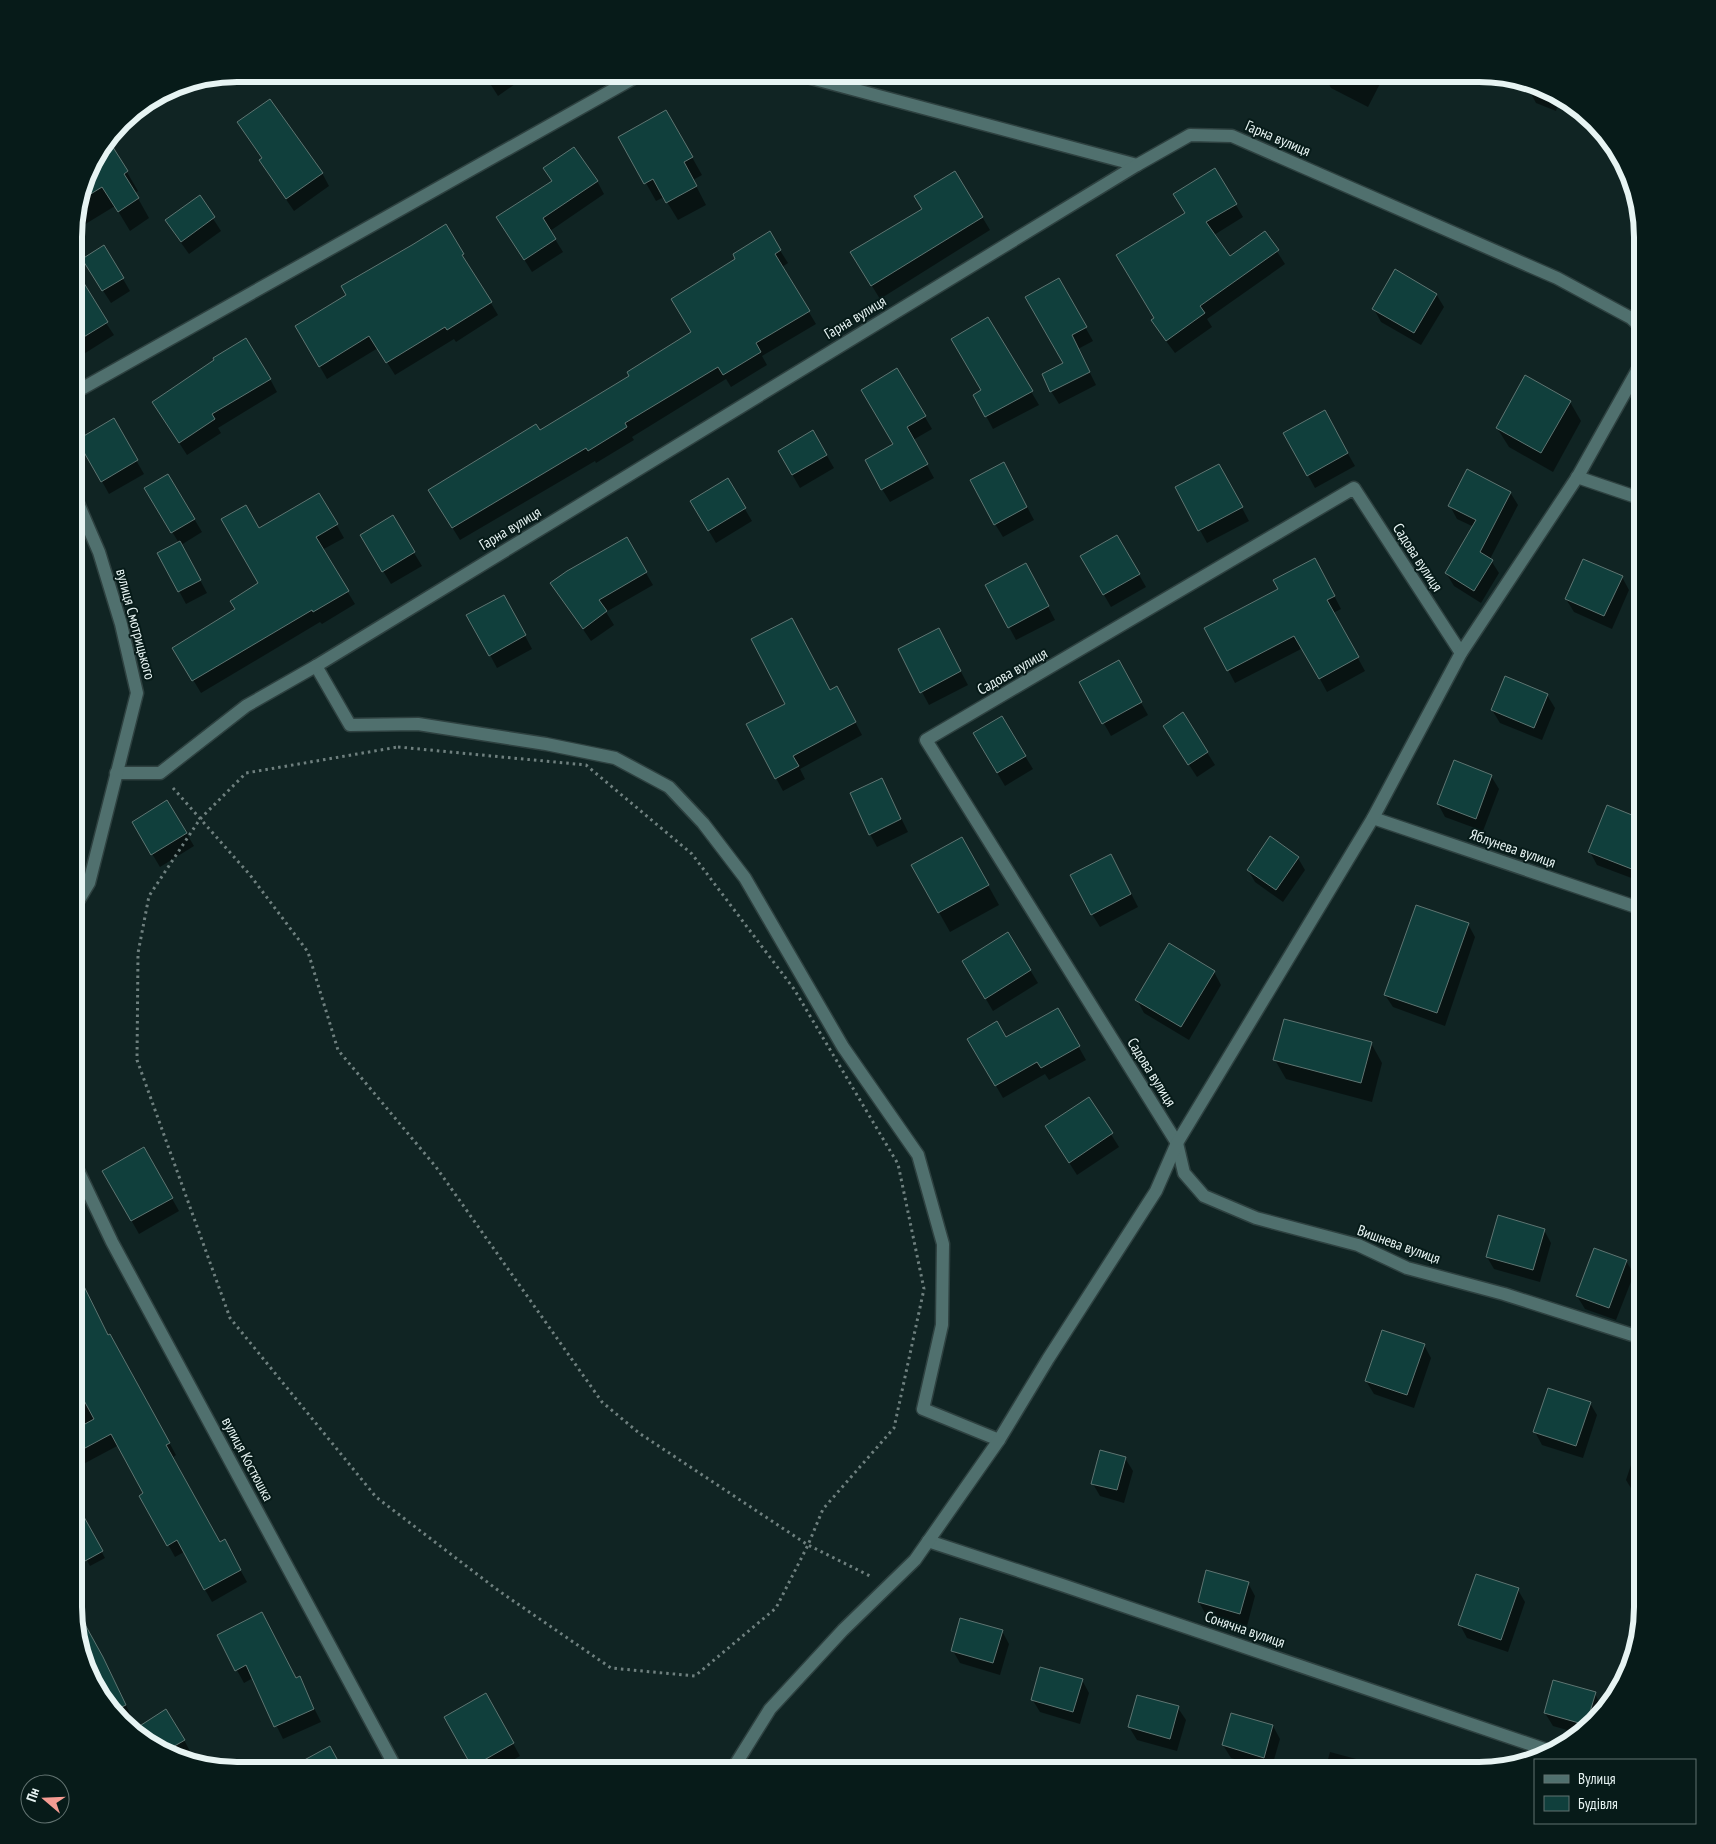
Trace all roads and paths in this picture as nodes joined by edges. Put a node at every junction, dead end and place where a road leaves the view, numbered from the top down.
1 (625, 82) edge
2 (828, 82) edge
3 (1137, 165) junction
4 (1634, 321) edge
5 (1634, 376) edge
6 (83, 388) edge
7 (1577, 477) junction
8 (1634, 496) edge
9 (83, 514) edge
10 (1460, 653) junction
11 (316, 666) junction
12 (160, 772) junction
13 (116, 773) junction
14 (200, 818) junction
15 (1373, 818) junction
16 (83, 894) edge
17 (1634, 906) edge
18 (1177, 1143) junction
19 (82, 1179) edge
20 (1634, 1335) edge
21 (999, 1440) junction
22 (928, 1541) junction
23 (808, 1545) junction
24 (889, 1585) junction
25 (1541, 1748) edge
26 (393, 1762) edge
27 (737, 1762) edge

1 - 6 street
2 - 3 street
3 - 4 street, Гарна вулиця
3 - 11 street, Гарна вулиця
5 - 7 street
7 - 8 street
7 - 10 street
9 - 13 street, вулиця Смотрицького
10 - 15 street
10 - 18 street, Садова вулиця
11 - 12 street, Гарна вулиця
11 - 21 street
12 - 13 street
12 - 14 path
13 - 16 street, вулиця Смотрицького
14 - 23 path
14 - 23 path
14 - 23 path
15 - 17 street, Яблунева вулиця
15 - 18 street
18 - 20 street, Вишнева вулиця
18 - 21 street
19 - 26 street, вулиця Костюшка
21 - 22 street
22 - 24 street
22 - 25 street, Сонячна вулиця
23 - 24 path
24 - 27 street

